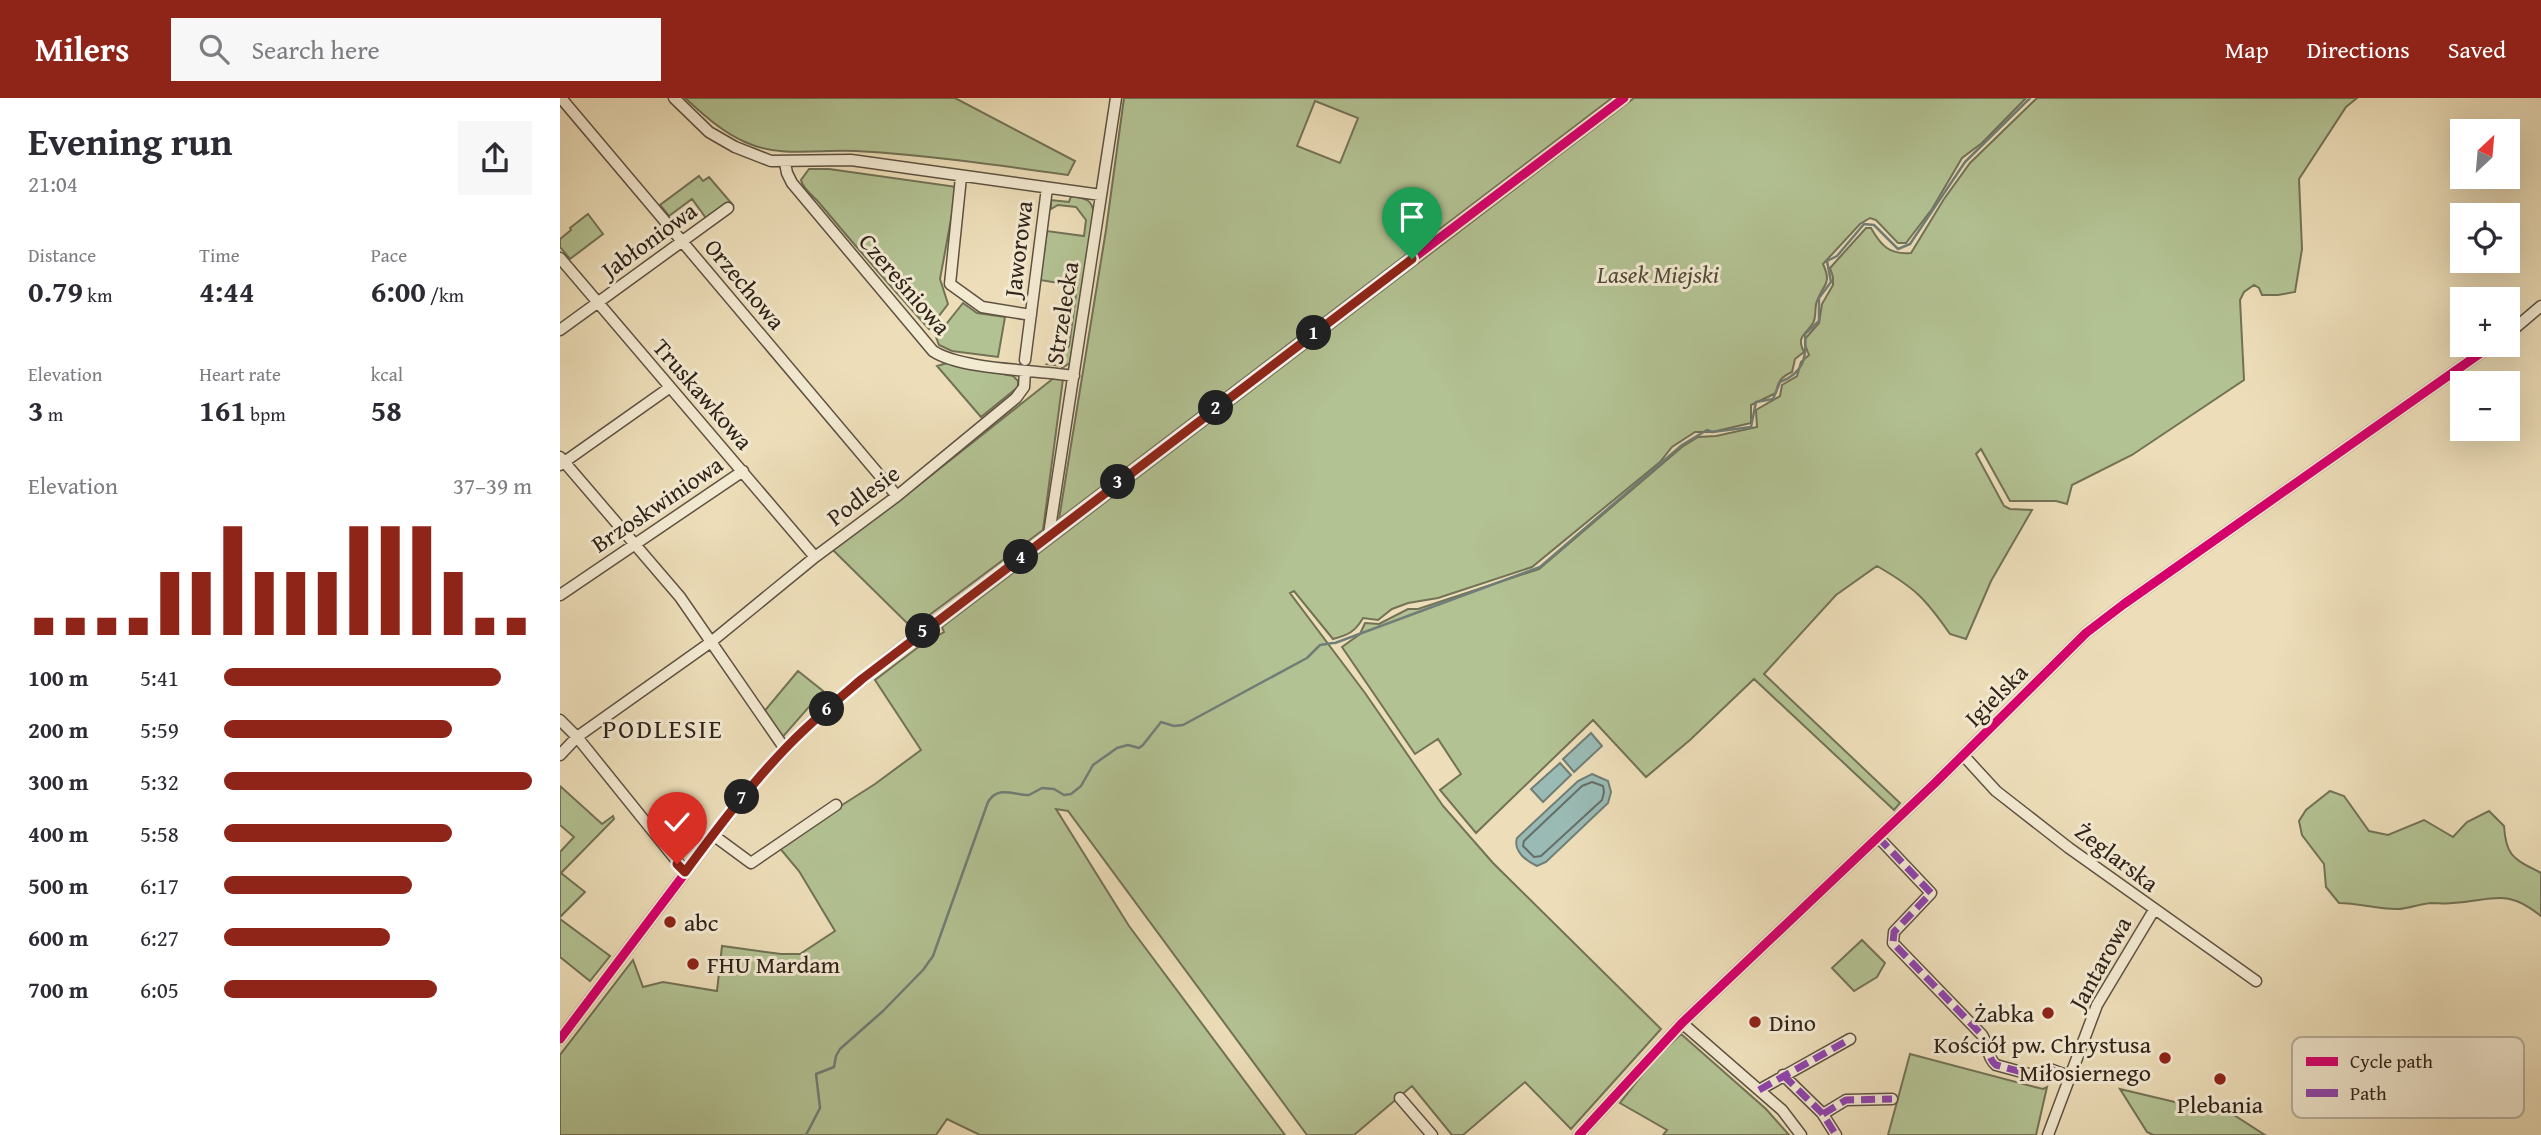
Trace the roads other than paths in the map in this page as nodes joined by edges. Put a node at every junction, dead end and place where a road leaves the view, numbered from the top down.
1 (561, 98) edge
2 (674, 98) edge
3 (1116, 98) edge
4 (1625, 98) edge
5 (785, 163) junction
6 (961, 177) junction
7 (1047, 188) junction
8 (1101, 195) junction
9 (728, 208) dead end
10 (681, 241) junction
11 (560, 258) edge
12 (597, 303) junction
13 (2541, 306) edge
14 (1031, 315) junction
15 (2520, 324) edge
16 (560, 330) edge
17 (2476, 357) edge
18 (1025, 366) junction
19 (1074, 376) junction
20 (669, 388) junction
21 (561, 461) edge
22 (743, 471) junction
23 (897, 496) junction
24 (1049, 534) junction
25 (636, 544) junction
26 (816, 556) junction
27 (560, 595) edge
28 (711, 642) junction
29 (560, 720) edge
30 (577, 737) junction
31 (785, 749) junction
32 (560, 755) edge
33 (1963, 755) junction
34 (836, 805) dead end
35 (713, 835) junction
36 (1878, 837) junction
37 (685, 872) junction
38 (2154, 910) junction
39 (2256, 981) dead end
40 (1682, 1023) junction
41 (1850, 1038) dead end
42 (560, 1039) edge
43 (1783, 1075) junction
44 (2069, 1076) junction
45 (1759, 1090) junction
46 (1400, 1098) dead end
47 (1892, 1099) dead end
48 (1823, 1114) junction
49 (1432, 1135) edge
50 (1580, 1135) edge
51 (1801, 1135) edge
52 (1836, 1135) edge
53 (2048, 1135) edge

1 - 10 street, Orzechowa
2 - 5 street
3 - 8 street, Strzelecka
4 - 24 street
5 - 6 street
5 - 18 street, Czereśniowa
6 - 7 street
6 - 14 street, Jaworowa
7 - 8 street
7 - 14 street, Jaworowa
8 - 19 street, Strzelecka
9 - 10 street, Jabłoniowa
10 - 12 street, Jabłoniowa
10 - 23 street, Orzechowa
11 - 12 street, Truskawkowa
12 - 16 street, Jabłoniowa
12 - 20 street, Truskawkowa
13 - 15 street
14 - 18 street, Jaworowa
17 - 33 street, Igielska
18 - 19 street, Czereśniowa
18 - 23 street, Podlesie
19 - 24 street, Strzelecka
20 - 21 street
20 - 22 street, Truskawkowa
21 - 25 street
22 - 25 street, Brzoskwiniowa
22 - 26 street, Truskawkowa
23 - 26 street, Podlesie
24 - 31 street
25 - 27 street, Brzoskwiniowa
25 - 28 street
26 - 28 street, Podlesie
28 - 30 street, Podlesie
28 - 31 street
29 - 30 street
30 - 32 street, Podlesie
30 - 37 street
31 - 35 street
33 - 36 street, Igielska
33 - 38 street, Żeglarska
34 - 35 street
35 - 37 street
36 - 40 street, Igielska
36 - 44 street
37 - 42 street
38 - 39 street, Żeglarska
38 - 44 street, Jantarowa
40 - 45 street
40 - 50 street, Igielska
41 - 43 street
43 - 45 street
43 - 48 street
44 - 53 street, Jantarowa
45 - 51 street
46 - 49 street
47 - 48 street
48 - 52 street

